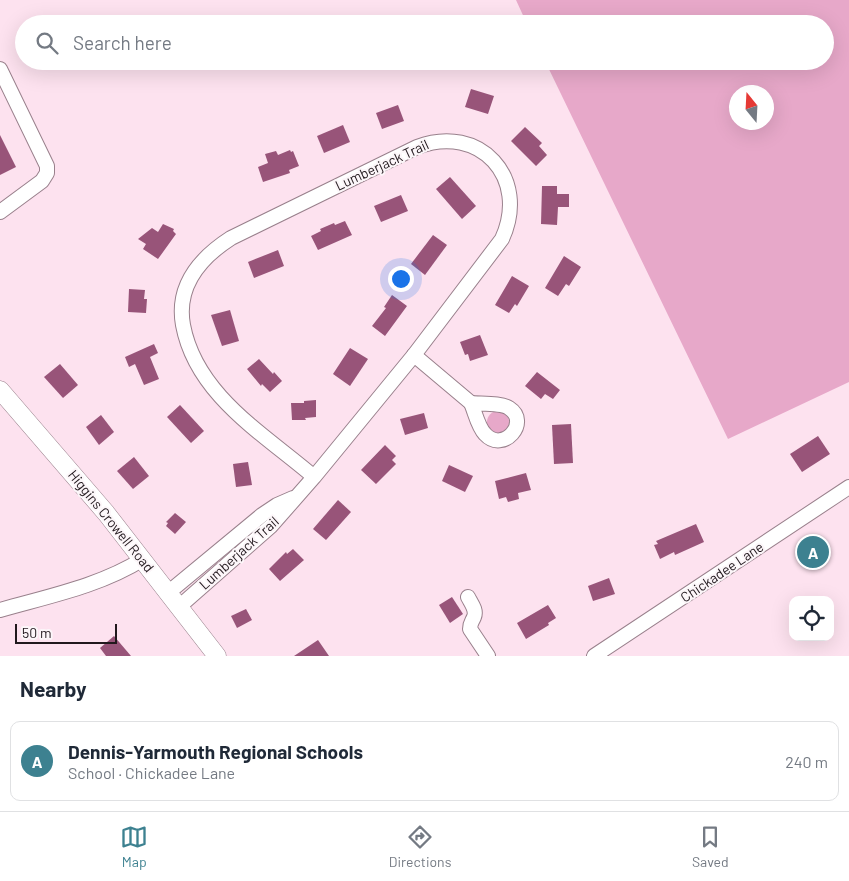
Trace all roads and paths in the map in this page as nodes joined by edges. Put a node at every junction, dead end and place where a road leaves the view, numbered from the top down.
1 (0, 69) edge
2 (0, 212) edge
3 (414, 355) junction
4 (0, 390) edge
5 (471, 403) dead end
6 (314, 477) junction
7 (849, 487) edge
8 (296, 497) junction
9 (220, 550) junction
10 (142, 559) junction
11 (230, 562) junction
12 (169, 592) junction
13 (468, 597) dead end
14 (180, 606) junction
15 (0, 610) edge
16 (217, 656) edge
17 (488, 656) edge
18 (594, 656) edge

1 - 2 street
3 - 5 street
3 - 6 street, Lumberjack Trail
3 - 6 street, Lumberjack Trail
4 - 10 main road, Higgins Crowell Road
6 - 8 street, Lumberjack Trail
7 - 18 street, Chickadee Lane
8 - 9 street, Lumberjack Trail
8 - 11 street, Lumberjack Trail
9 - 11 street
9 - 12 street, Lumberjack Trail
10 - 12 main road, Higgins Crowell Road
10 - 15 street
11 - 14 street, Lumberjack Trail
12 - 14 main road, Higgins Crowell Road
13 - 17 street
14 - 16 main road, Higgins Crowell Road

